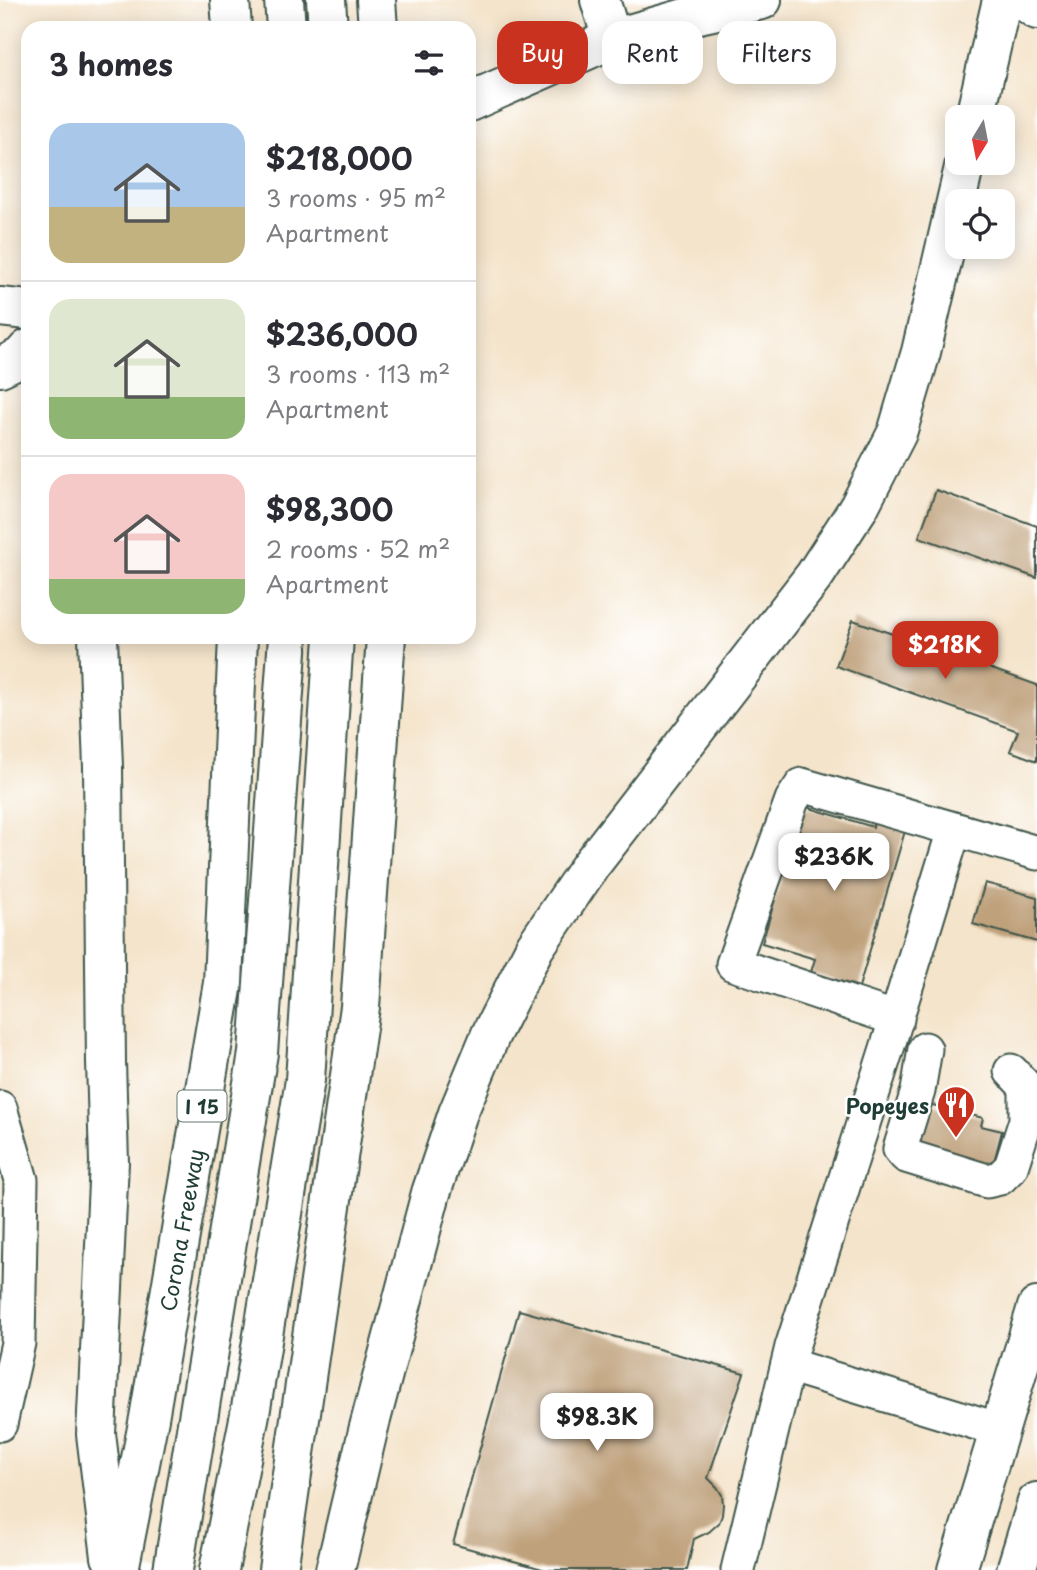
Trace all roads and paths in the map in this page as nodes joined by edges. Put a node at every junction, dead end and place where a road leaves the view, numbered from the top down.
1 (284, 0) edge
2 (326, 0) edge
3 (376, 0) edge
4 (600, 0) edge
5 (762, 0) edge
6 (1002, 0) edge
7 (1023, 0) edge
8 (1037, 9) edge
9 (286, 21) edge
10 (328, 21) edge
11 (378, 21) edge
12 (606, 21) edge
13 (672, 21) edge
14 (602, 43) edge
15 (476, 99) edge
16 (978, 105) edge
17 (962, 175) edge
18 (0, 307) edge
19 (21, 309) edge
20 (21, 357) edge
21 (0, 367) edge
22 (98, 644) edge
23 (238, 644) edge
24 (287, 644) edge
25 (334, 644) edge
26 (386, 644) edge
27 (954, 830) junction
28 (1037, 853) edge
29 (897, 1019) junction
30 (925, 1049) dead end
31 (1011, 1071) dead end
32 (0, 1108) edge
33 (1037, 1307) edge
34 (788, 1365) junction
35 (0, 1424) edge
36 (1000, 1430) junction
37 (1037, 1502) edge
38 (113, 1570) edge
39 (119, 1570) edge
40 (173, 1570) edge
41 (219, 1570) edge
42 (278, 1570) edge
43 (335, 1570) edge
44 (738, 1570) edge
45 (957, 1570) edge
46 (1016, 1570) edge

1 - 9 main road
2 - 10 main road
3 - 11 main road
4 - 12 main road
5 - 13 main road
6 - 16 main road
7 - 8 main road
14 - 15 main road
17 - 43 main road
18 - 19 main road
20 - 21 main road
22 - 38 main road
23 - 39 main road, Corona Freeway / I 15
24 - 40 main road
25 - 41 main road
26 - 42 main road
27 - 28 street
27 - 29 street
27 - 29 street
29 - 34 street
30 - 31 street
32 - 35 street
33 - 36 main road
34 - 36 street
34 - 44 street
36 - 45 main road
37 - 46 main road

